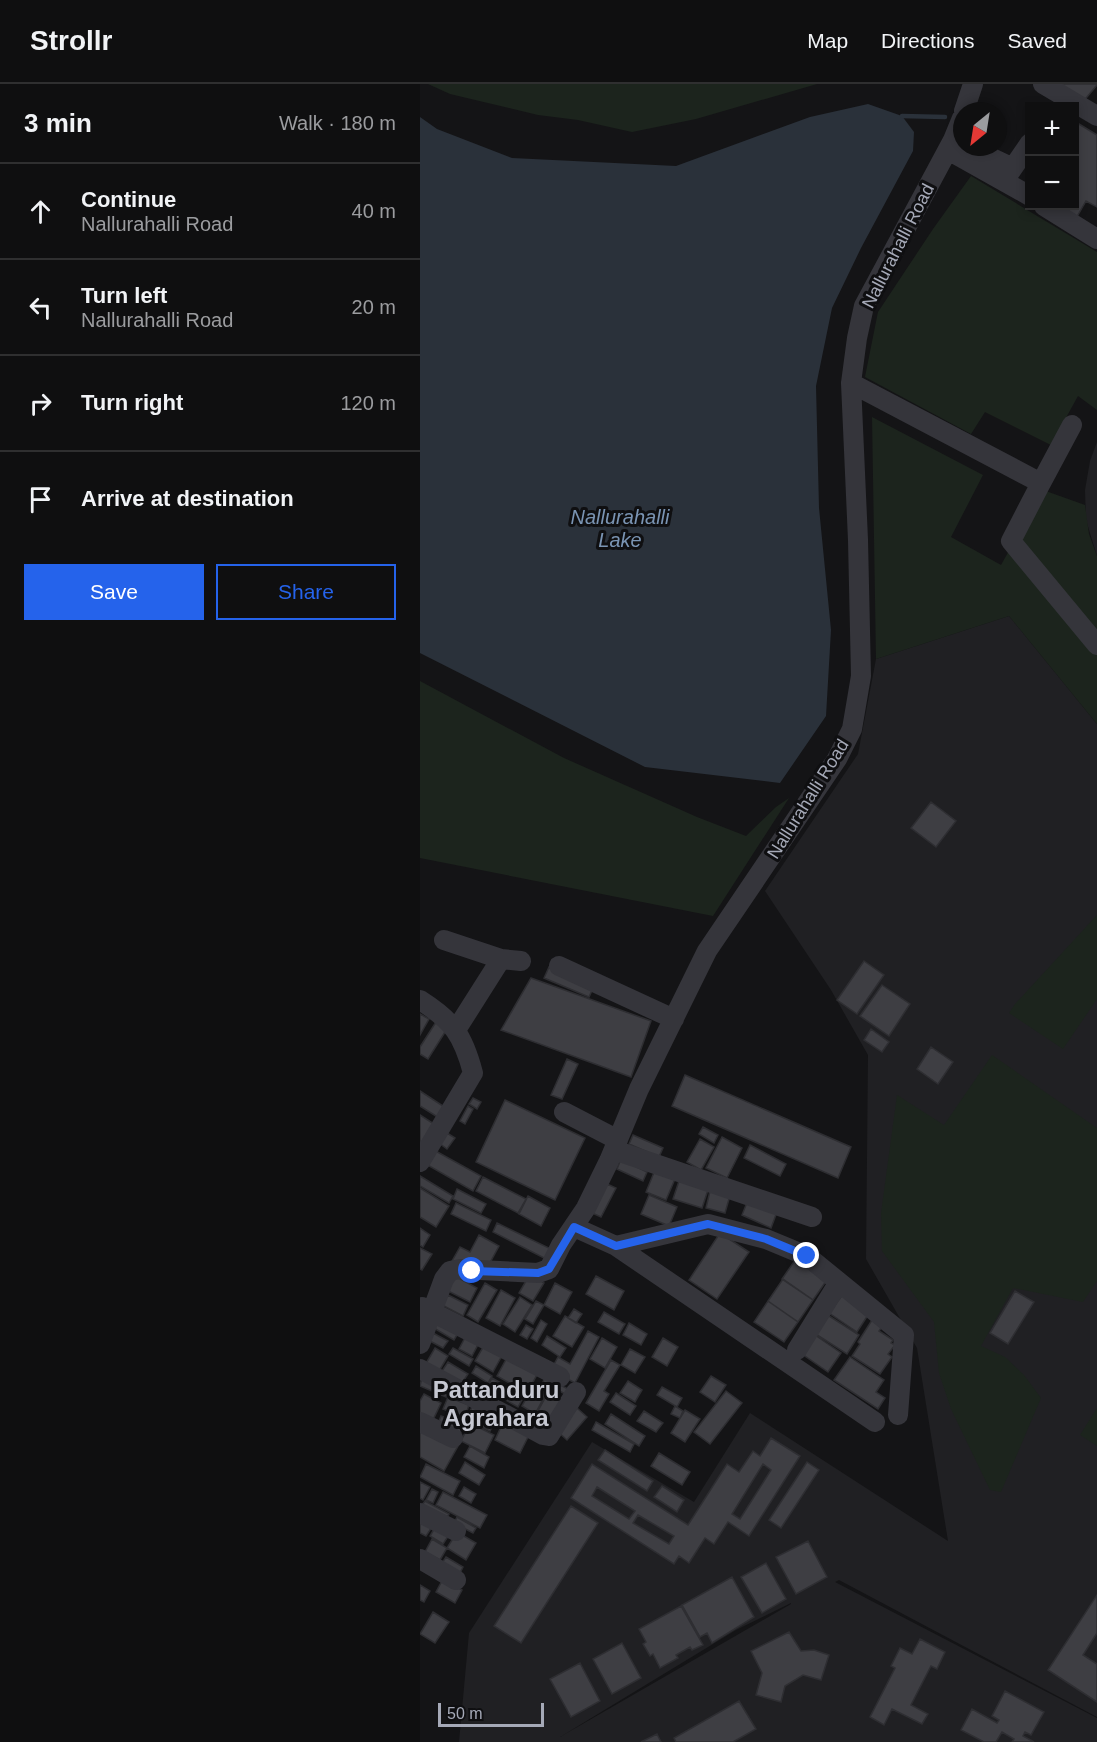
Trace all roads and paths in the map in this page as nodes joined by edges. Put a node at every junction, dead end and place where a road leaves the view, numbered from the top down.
1 (973, 84) edge
2 (1043, 84) edge
3 (967, 102) edge
4 (1097, 116) edge
5 (1025, 149) edge
6 (953, 154) edge
7 (977, 156) edge
8 (1009, 174) junction
9 (1025, 192) edge
10 (1050, 210) edge
11 (1097, 239) edge
12 (850, 383) junction
13 (1072, 425) dead end
14 (1041, 483) junction
15 (1097, 645) edge
16 (444, 940) dead end
17 (501, 959) junction
18 (521, 961) dead end
19 (559, 966) dead end
20 (420, 1000) edge
21 (674, 1018) junction
22 (456, 1030) junction
23 (564, 1112) dead end
24 (616, 1145) junction
25 (420, 1162) edge
26 (812, 1217) dead end
27 (574, 1227) junction
28 (616, 1246) junction
29 (839, 1282) junction
30 (426, 1309) edge
31 (420, 1344) edge
32 (798, 1350) dead end
33 (420, 1369) edge
34 (560, 1377) dead end
35 (576, 1392) dead end
36 (898, 1415) dead end
37 (420, 1422) edge
38 (874, 1422) dead end
39 (453, 1438) dead end
40 (420, 1513) edge
41 (456, 1531) dead end
42 (420, 1559) edge
43 (456, 1580) dead end

1 - 3 street
2 - 4 street
5 - 8 street
6 - 12 street, Nallurahalli Road
7 - 8 street
8 - 9 street
10 - 11 street
12 - 14 street
12 - 21 street, Nallurahalli Road
13 - 14 street
14 - 15 street
16 - 17 street
17 - 18 street
17 - 22 street
19 - 21 street
20 - 22 street
21 - 24 street, Nallurahalli Road
22 - 25 street
23 - 24 street
24 - 26 street
24 - 27 street, Nallurahalli Road
27 - 28 street
27 - 30 street, Nallurahalli Road
28 - 29 street
28 - 38 street
29 - 32 street
29 - 36 street
30 - 31 street
30 - 34 street
33 - 35 street
37 - 39 street
40 - 41 street
42 - 43 street

